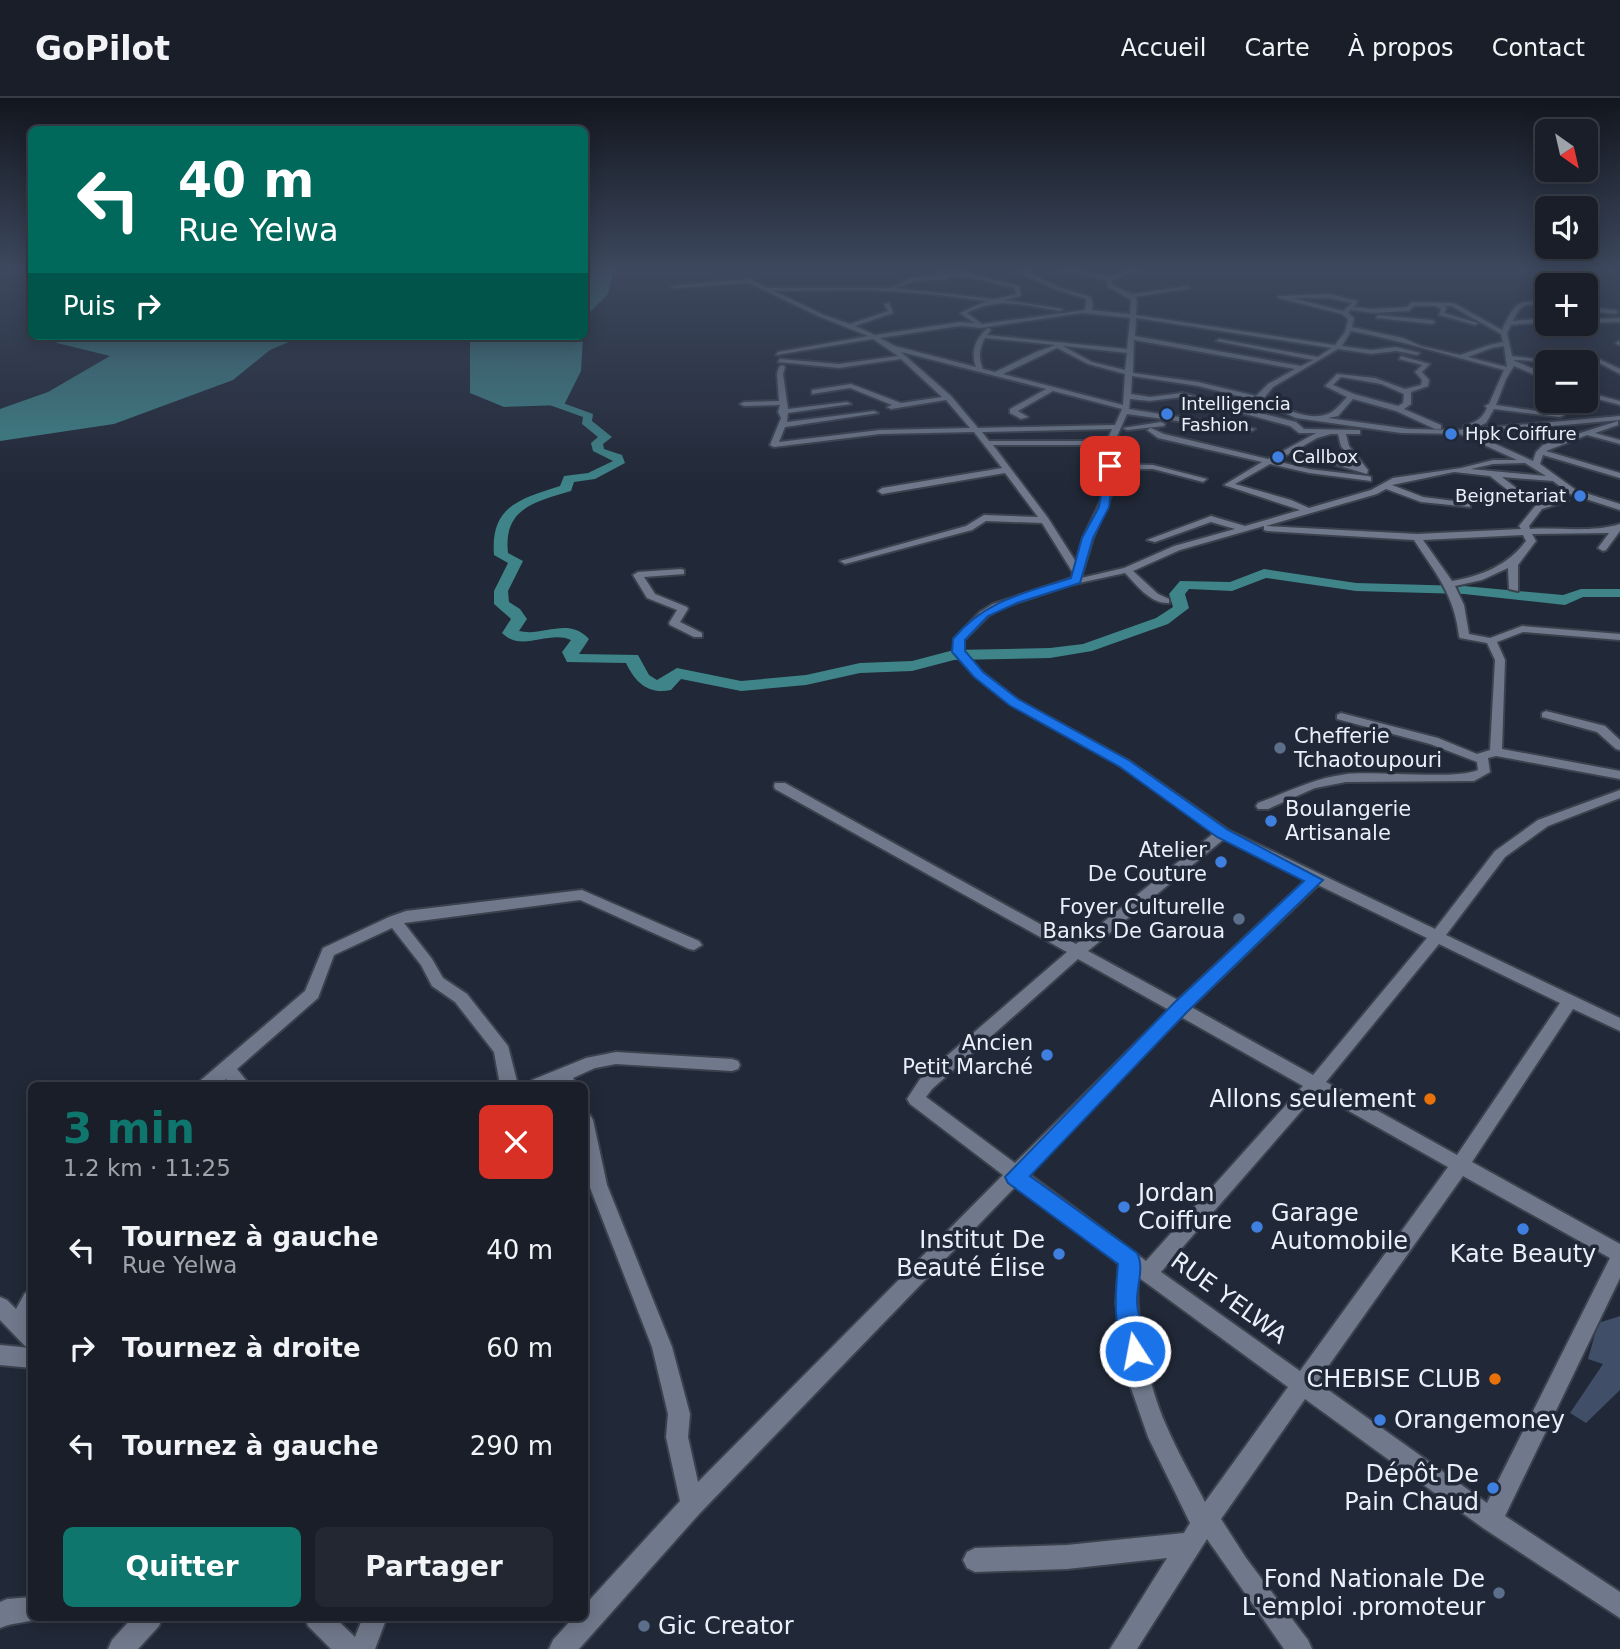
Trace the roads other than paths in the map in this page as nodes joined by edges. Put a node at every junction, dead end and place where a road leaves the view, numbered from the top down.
1 (851, 341) edge
2 (884, 341) edge
3 (980, 341) edge
4 (1035, 341) edge
5 (1131, 341) edge
6 (1156, 341) edge
7 (1219, 341) edge
8 (1221, 341) edge
9 (1303, 341) edge
10 (1340, 341) edge
11 (1406, 341) edge
12 (1506, 344) joint
13 (1336, 346) junction
14 (892, 347) junction
15 (1206, 350) junction
16 (1130, 351) junction
17 (1371, 352) junction
18 (1417, 353) dead end
19 (902, 357) junction
20 (1462, 357) junction
21 (1318, 359) junction
22 (780, 361) junction
23 (1599, 361) dead end
24 (1535, 362) edge
25 (1510, 363) junction
26 (1299, 368) junction
27 (979, 369) junction
28 (1618, 370) edge
29 (1130, 373) junction
30 (1535, 373) edge
31 (997, 374) junction
32 (1053, 388) junction
33 (1405, 391) junction
34 (815, 392) dead end
35 (1237, 392) junction
36 (1127, 396) junction
37 (1351, 396) junction
38 (1195, 397) junction
39 (1598, 397) edge
40 (948, 398) junction
41 (1260, 399) junction
42 (1619, 402) edge
43 (744, 404) dead end
44 (847, 404) dead end
45 (899, 405) junction
46 (1489, 406) junction
47 (783, 407) junction
48 (1399, 409) junction
49 (1125, 410) junction
50 (1379, 411) junction
51 (1024, 417) dead end
52 (1182, 417) junction
53 (1312, 419) junction
54 (1614, 419) edge
55 (1326, 420) junction
56 (1586, 421) junction
57 (1554, 422) junction
58 (783, 425) junction
59 (1117, 427) junction
60 (1127, 428) dead end
61 (1251, 429) dead end
62 (974, 430) junction
63 (1151, 430) dead end
64 (1408, 431) junction
65 (1455, 431) junction
66 (1336, 432) junction
67 (1588, 433) junction
68 (1297, 441) junction
69 (1620, 442) edge
70 (987, 443) junction
71 (1110, 443) junction
72 (1540, 452) junction
73 (1268, 461) junction
74 (1531, 464) junction
75 (1110, 466) junction
76 (1007, 470) junction
77 (1454, 470) junction
78 (1366, 475) junction
79 (1494, 475) junction
80 (1620, 476) edge
81 (1203, 478) dead end
82 (1552, 479) junction
83 (1386, 486) junction
84 (882, 491) dead end
85 (1374, 492) junction
86 (1587, 497) junction
87 (1563, 502) junction
88 (1467, 505) dead end
89 (1620, 507) edge
90 (1309, 511) junction
91 (1045, 520) junction
92 (1251, 528) junction
93 (1619, 528) edge
94 (1526, 532) junction
95 (1417, 537) junction
96 (1152, 540) dead end
97 (1603, 548) dead end
98 (1524, 552) junction
99 (845, 561) dead end
100 (1127, 570) junction
101 (681, 572) dead end
102 (1075, 578) junction
103 (1452, 583) junction
104 (1514, 589) dead end
105 (1165, 601) dead end
106 (698, 635) dead end
107 (1620, 638) edge
108 (1491, 641) junction
109 (1546, 715) dead end
110 (1341, 717) dead end
111 (1620, 746) edge
112 (1496, 752) junction
113 (1480, 759) junction
114 (1620, 775) edge
115 (780, 786) dead end
116 (1620, 794) edge
117 (1263, 806) dead end
118 (1223, 833) junction
119 (1315, 880) junction
120 (394, 920) junction
121 (1435, 937) junction
122 (694, 945) dead end
123 (1079, 950) junction
124 (1570, 1001) junction
125 (1181, 1007) junction
126 (1620, 1025) edge
127 (732, 1065) dead end
128 (227, 1069) junction
129 (565, 1081) edge
130 (211, 1082) edge
131 (238, 1082) edge
132 (508, 1082) edge
133 (1315, 1084) junction
134 (588, 1139) edge
135 (1461, 1164) junction
136 (1015, 1177) junction
137 (1620, 1256) edge
138 (1129, 1259) junction
139 (1149, 1272) junction
140 (0, 1306) edge
141 (24, 1332) edge
142 (0, 1354) edge
143 (28, 1358) edge
144 (1304, 1385) junction
145 (692, 1505) junction
146 (1491, 1520) junction
147 (1200, 1528) junction
148 (975, 1560) dead end
149 (590, 1606) edge
150 (1620, 1606) edge
151 (28, 1609) edge
152 (0, 1616) edge
153 (146, 1621) edge
154 (321, 1621) edge
155 (373, 1621) edge
156 (580, 1621) edge
157 (121, 1649) edge
158 (349, 1649) edge
159 (362, 1649) edge
160 (562, 1649) edge
161 (1123, 1649) edge
162 (1299, 1649) edge

1 - 22 street
2 - 14 street
3 - 27 street
4 - 16 street
5 - 16 street
6 - 15 street
7 - 15 street
8 - 21 street
9 - 13 street
10 - 13 street
11 - 20 street
12 - 20 street
12 - 25 street
13 - 17 street
13 - 21 street
14 - 19 street
14 - 27 street
15 - 26 street
16 - 29 street
17 - 18 street
17 - 33 street
19 - 22 street
19 - 40 street
20 - 25 street
21 - 26 street
22 - 47 street
23 - 28 street
24 - 25 street
25 - 30 street
25 - 46 street
26 - 41 street
27 - 31 street
29 - 31 street
29 - 35 street
29 - 36 street
31 - 32 street
32 - 49 street
32 - 51 street
33 - 37 street
33 - 48 street
34 - 45 street
35 - 38 street
35 - 41 street
36 - 38 street
36 - 49 street
37 - 50 street
37 - 53 street
38 - 52 street
38 - 68 street
39 - 42 street
40 - 45 street
40 - 62 street
41 - 53 street
42 - 54 street
43 - 47 street
44 - 47 street
45 - 58 street
46 - 56 street
46 - 65 street
47 - 58 street
48 - 50 street
48 - 65 street
49 - 52 street
49 - 59 street
50 - 55 street
52 - 60 street
52 - 61 street
53 - 55 street
53 - 68 street
54 - 56 street
54 - 67 street
55 - 64 street
56 - 57 street
57 - 65 street
57 - 67 street
58 - 62 street
59 - 62 street
59 - 71 street
62 - 70 street
63 - 73 street
64 - 65 street
64 - 66 street
65 - 74 street
66 - 68 street
66 - 68 street
66 - 78 street
67 - 69 street
67 - 72 street
68 - 73 street
68 - 78 street
70 - 71 street
70 - 76 street
71 - 75 street
72 - 74 street
72 - 80 street
73 - 78 street
73 - 90 street
74 - 77 street
74 - 82 street
75 - 81 street
75 - 102 street
76 - 84 street
76 - 91 street
77 - 79 street
77 - 83 street
78 - 85 street
79 - 82 street
79 - 87 street
82 - 86 street
83 - 85 street
83 - 88 street
85 - 90 street
86 - 87 street
86 - 89 street
87 - 94 street
90 - 92 street
91 - 99 street
91 - 102 street
92 - 95 street
92 - 96 street
92 - 100 street
93 - 94 street
93 - 97 street
94 - 95 street
94 - 98 street
95 - 103 street
98 - 103 street
98 - 104 street
100 - 102 street
100 - 105 street
101 - 106 street
102 - 118 street
103 - 108 street
107 - 108 street
108 - 112 street
109 - 111 street
110 - 113 street
112 - 113 street
112 - 114 street
113 - 117 street
115 - 123 street
116 - 121 street
118 - 119 street
118 - 123 street
119 - 121 street
119 - 125 street
120 - 122 street
120 - 128 street
120 - 132 street
121 - 124 street
121 - 133 street
123 - 125 street
123 - 136 street, RUE YELWA
124 - 126 street
124 - 135 street
125 - 133 street
125 - 136 street
127 - 129 street
128 - 130 street
128 - 131 street
133 - 135 street
133 - 139 street
134 - 145 street
135 - 137 street
135 - 144 street
136 - 138 street, RUE YELWA
136 - 145 street
137 - 146 street
138 - 139 street, RUE YELWA
138 - 147 street
139 - 144 street, RUE YELWA
140 - 141 street
142 - 143 street
144 - 146 street, RUE YELWA
144 - 147 street
145 - 149 street
146 - 150 street, RUE YELWA
147 - 148 street
147 - 161 street
147 - 162 street
151 - 152 street
153 - 157 street
154 - 158 street
155 - 159 street
156 - 160 street

